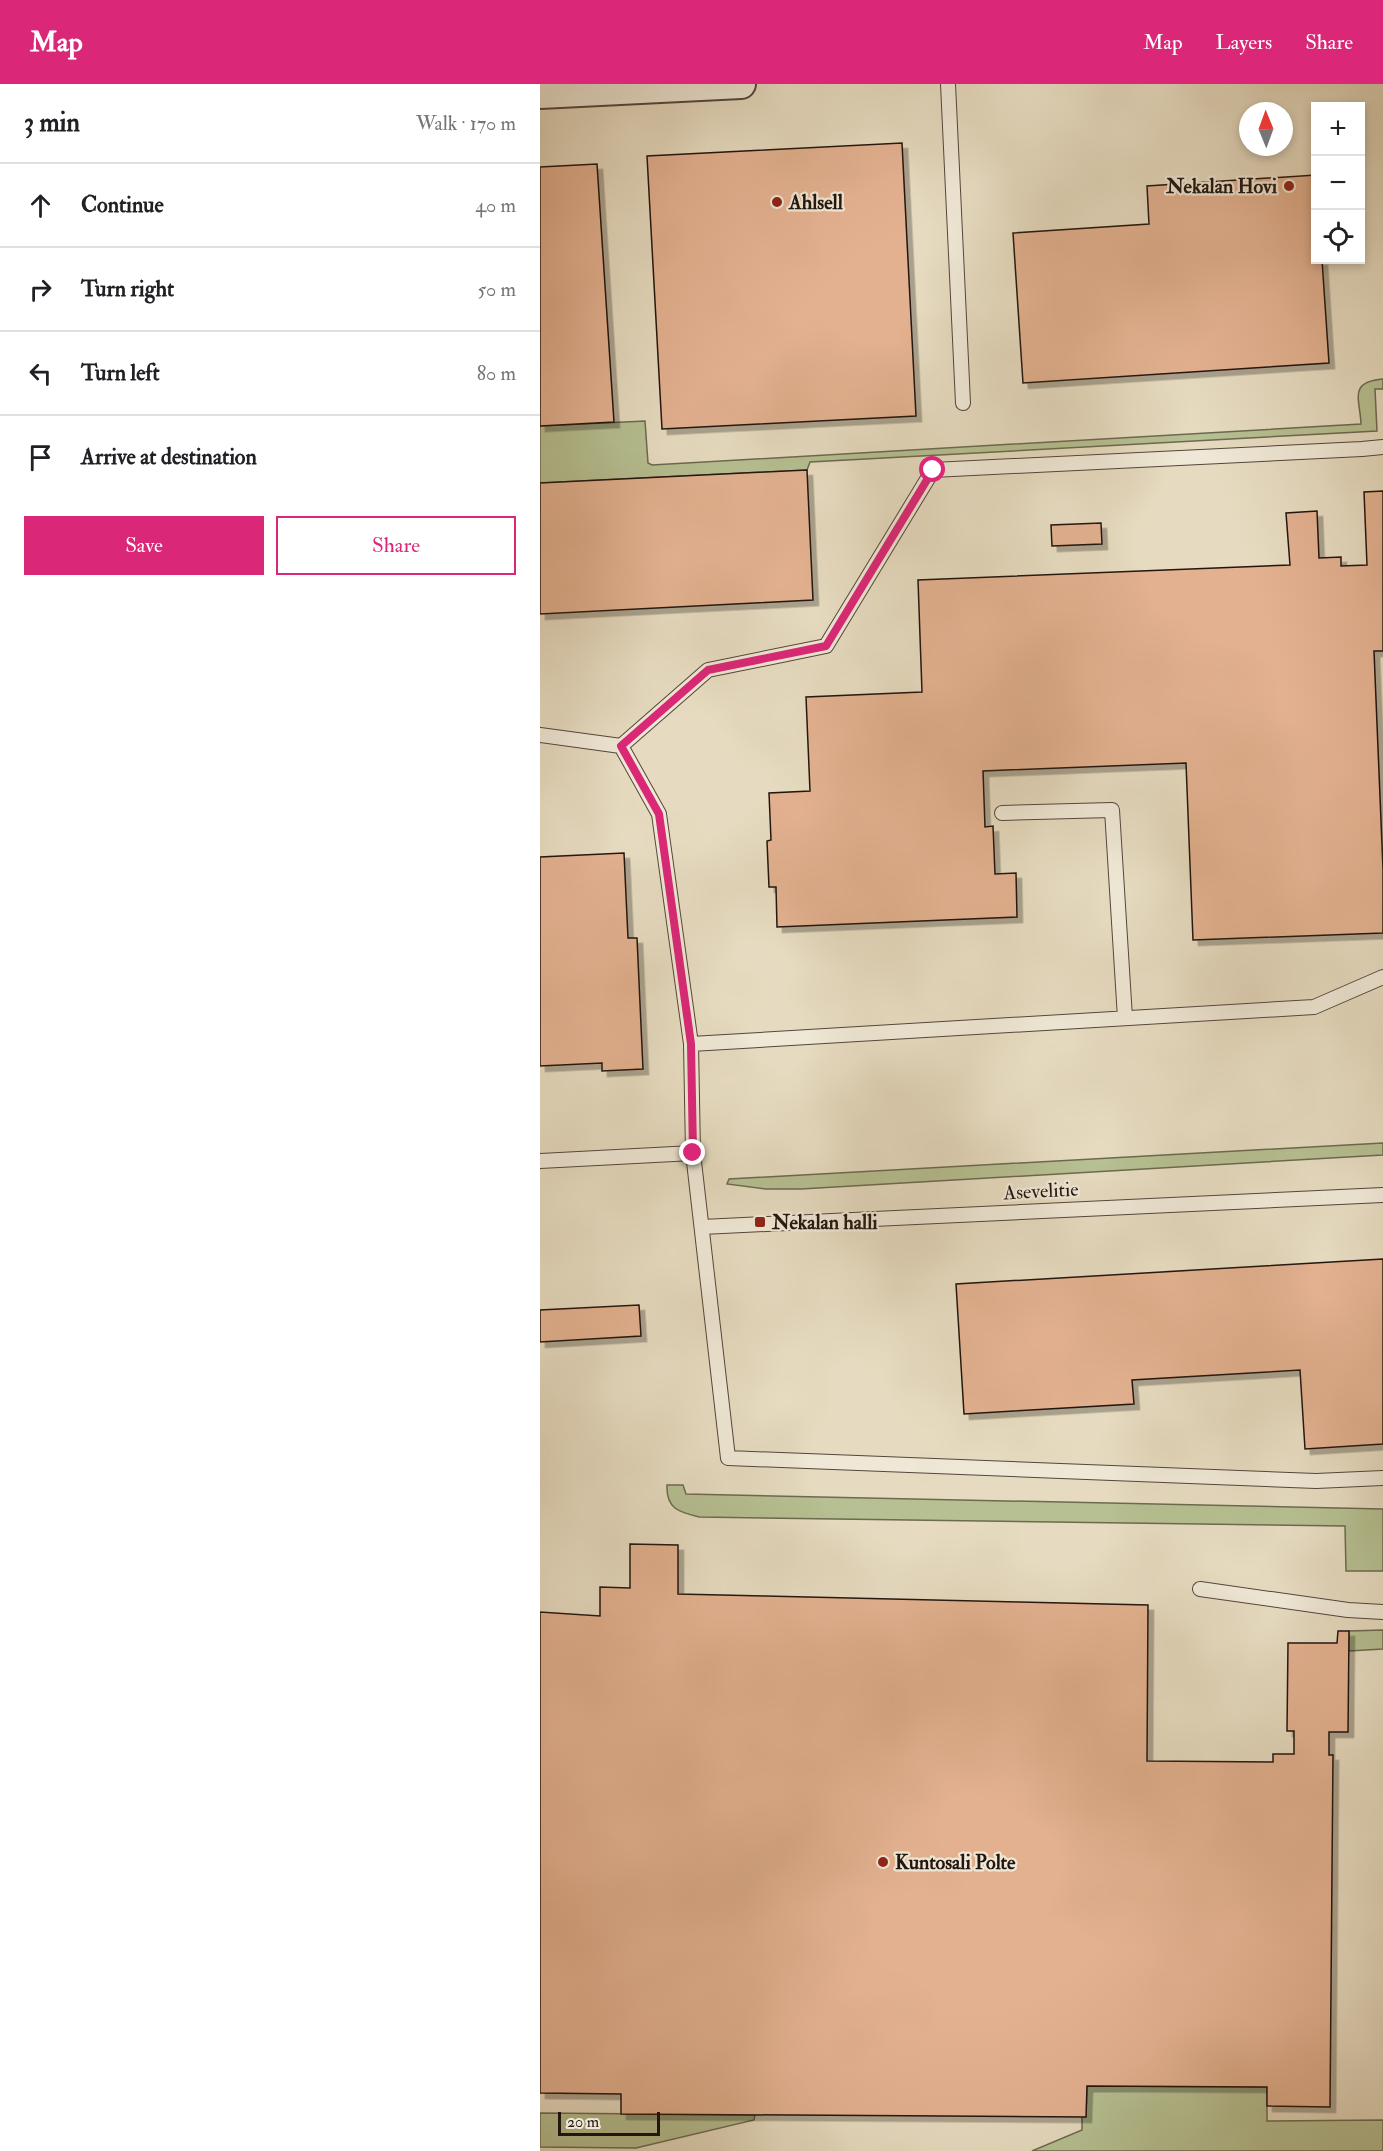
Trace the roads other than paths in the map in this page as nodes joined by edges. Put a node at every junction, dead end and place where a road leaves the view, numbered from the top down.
1 (741, 84) edge
2 (948, 84) edge
3 (540, 94) edge
4 (963, 403) dead end
5 (1383, 447) edge
6 (540, 735) edge
7 (621, 746) junction
8 (1002, 813) dead end
9 (1383, 977) edge
10 (1125, 1018) junction
11 (691, 1044) junction
12 (693, 1153) junction
13 (540, 1161) edge
14 (1383, 1195) edge
15 (702, 1227) junction
16 (1383, 1479) edge
17 (1200, 1589) dead end
18 (1383, 1612) edge

1 - 3 street
2 - 4 lane
5 - 7 lane
6 - 7 lane
7 - 11 lane
8 - 10 lane
9 - 10 lane
10 - 11 lane
11 - 12 lane
12 - 13 lane
12 - 15 lane
14 - 15 lane, Asevelitie
15 - 16 lane
17 - 18 lane

